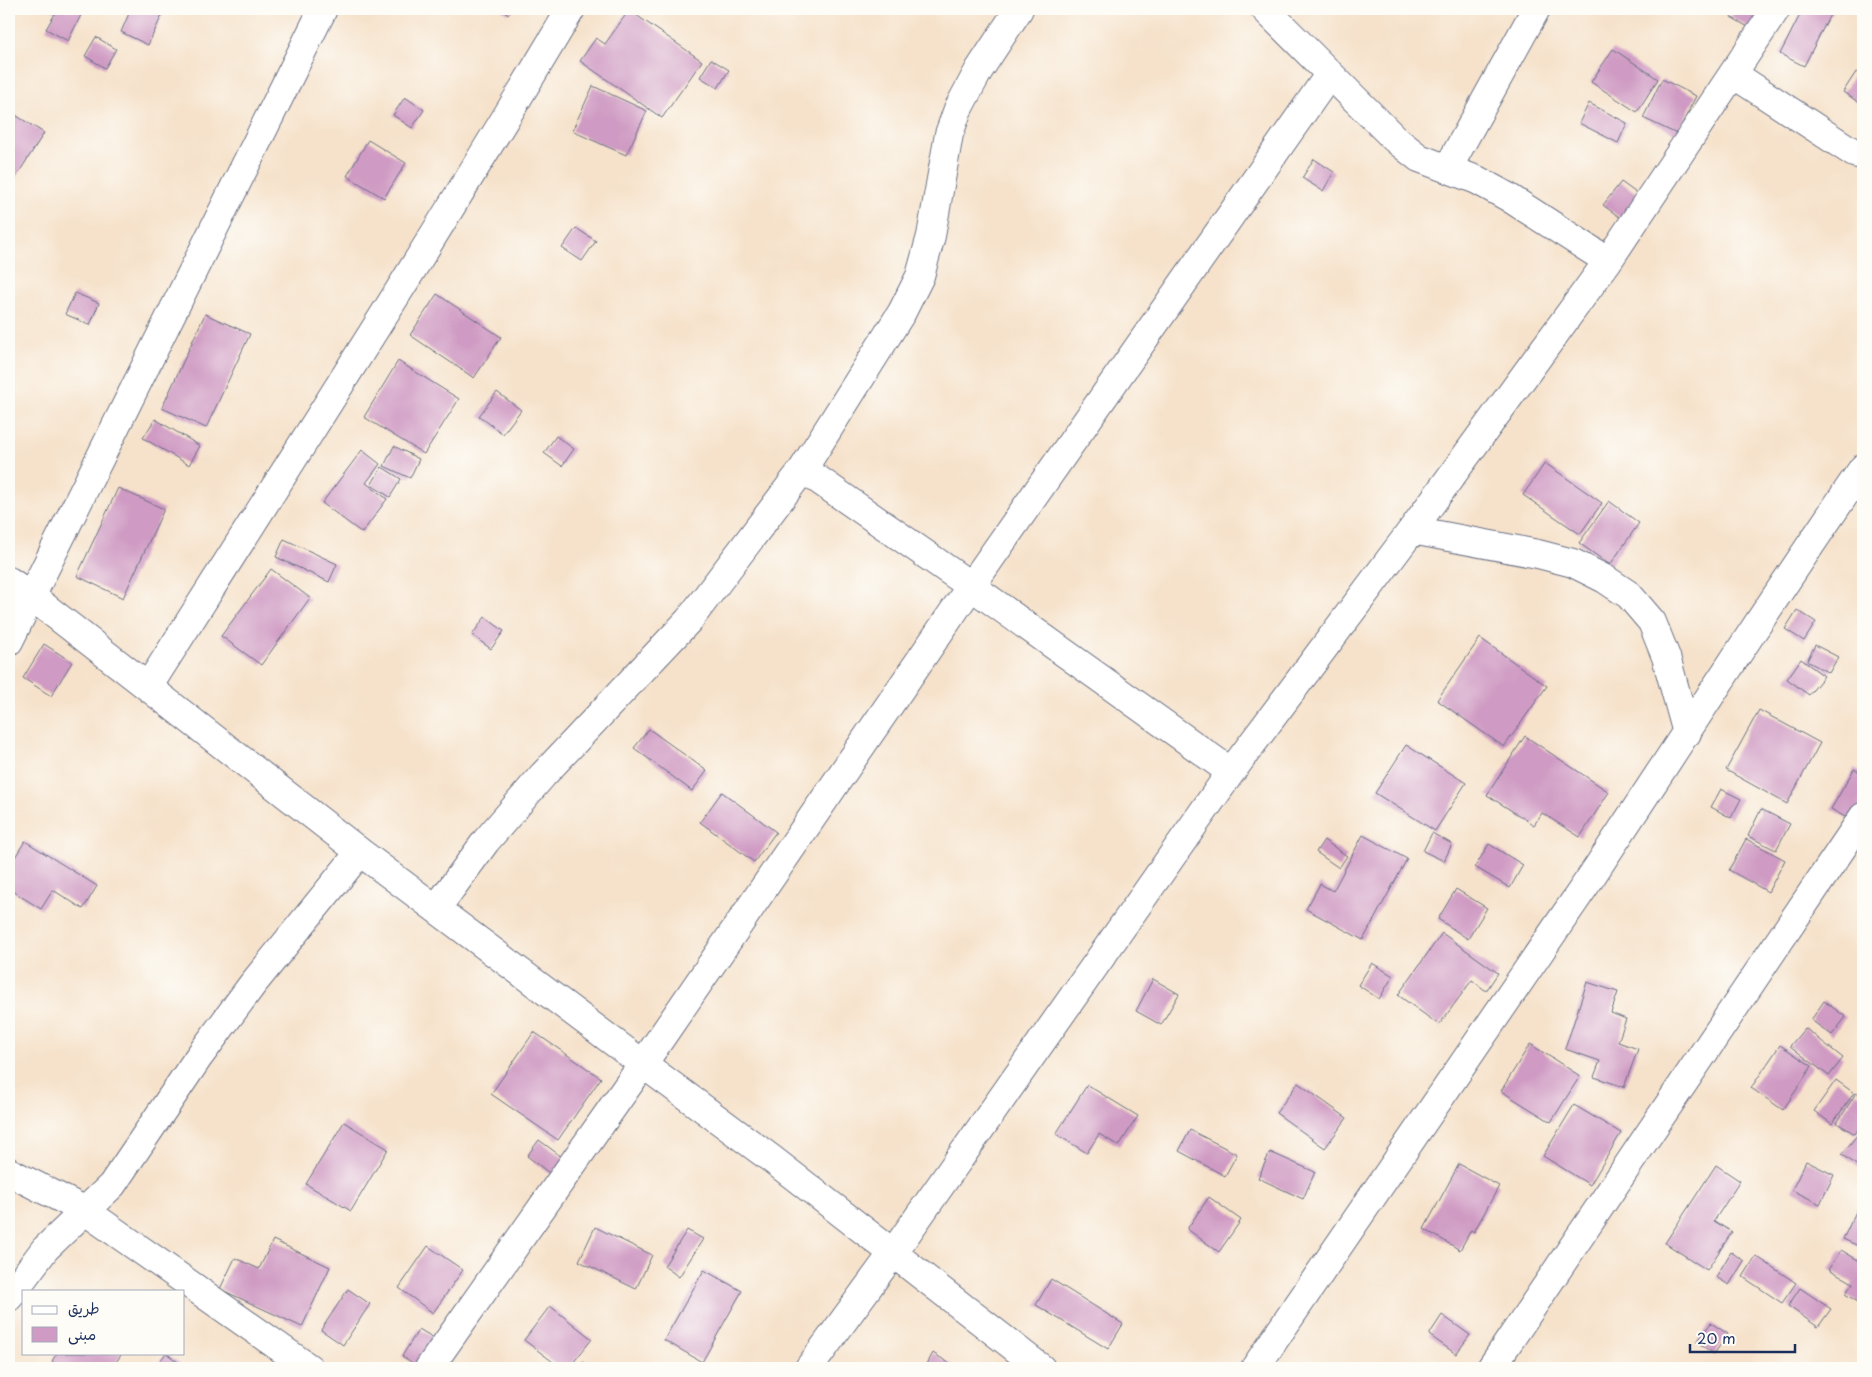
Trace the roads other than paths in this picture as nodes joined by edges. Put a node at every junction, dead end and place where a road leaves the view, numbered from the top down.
1 (323, 9) edge
2 (571, 9) edge
3 (1019, 9) edge
4 (1265, 9) edge
5 (1536, 9) edge
6 (1776, 9) edge
7 (1329, 74) junction
8 (1732, 74) junction
9 (1863, 155) edge
10 (1448, 168) junction
11 (1608, 261) junction
12 (1863, 468) edge
13 (803, 469) junction
14 (1412, 530) junction
15 (9, 581) edge
16 (971, 586) junction
17 (31, 596) junction
18 (9, 641) edge
19 (148, 687) junction
20 (1686, 733) junction
21 (1231, 772) junction
22 (1863, 817) edge
23 (360, 852) junction
24 (436, 909) junction
25 (643, 1064) junction
26 (9, 1172) edge
27 (84, 1210) junction
28 (893, 1253) junction
29 (9, 1297) edge
30 (309, 1368) edge
31 (429, 1368) edge
32 (809, 1368) edge
33 (1041, 1368) edge
34 (1255, 1368) edge
35 (1491, 1368) edge

1 - 17 street
2 - 19 street
3 - 13 street
4 - 7 street
5 - 10 street
6 - 8 street
7 - 10 street
7 - 16 street
8 - 9 street
8 - 11 street
10 - 11 street
11 - 14 street
12 - 20 street
13 - 16 street
13 - 24 street
14 - 20 street
14 - 21 street
15 - 17 street
16 - 21 street
16 - 25 street
17 - 18 street
17 - 19 street
19 - 23 street
20 - 34 street
21 - 28 street
22 - 35 street
23 - 24 street
23 - 27 street
24 - 25 street
25 - 28 street
25 - 31 street
26 - 27 street
27 - 29 street
27 - 30 street
28 - 32 street
28 - 33 street

